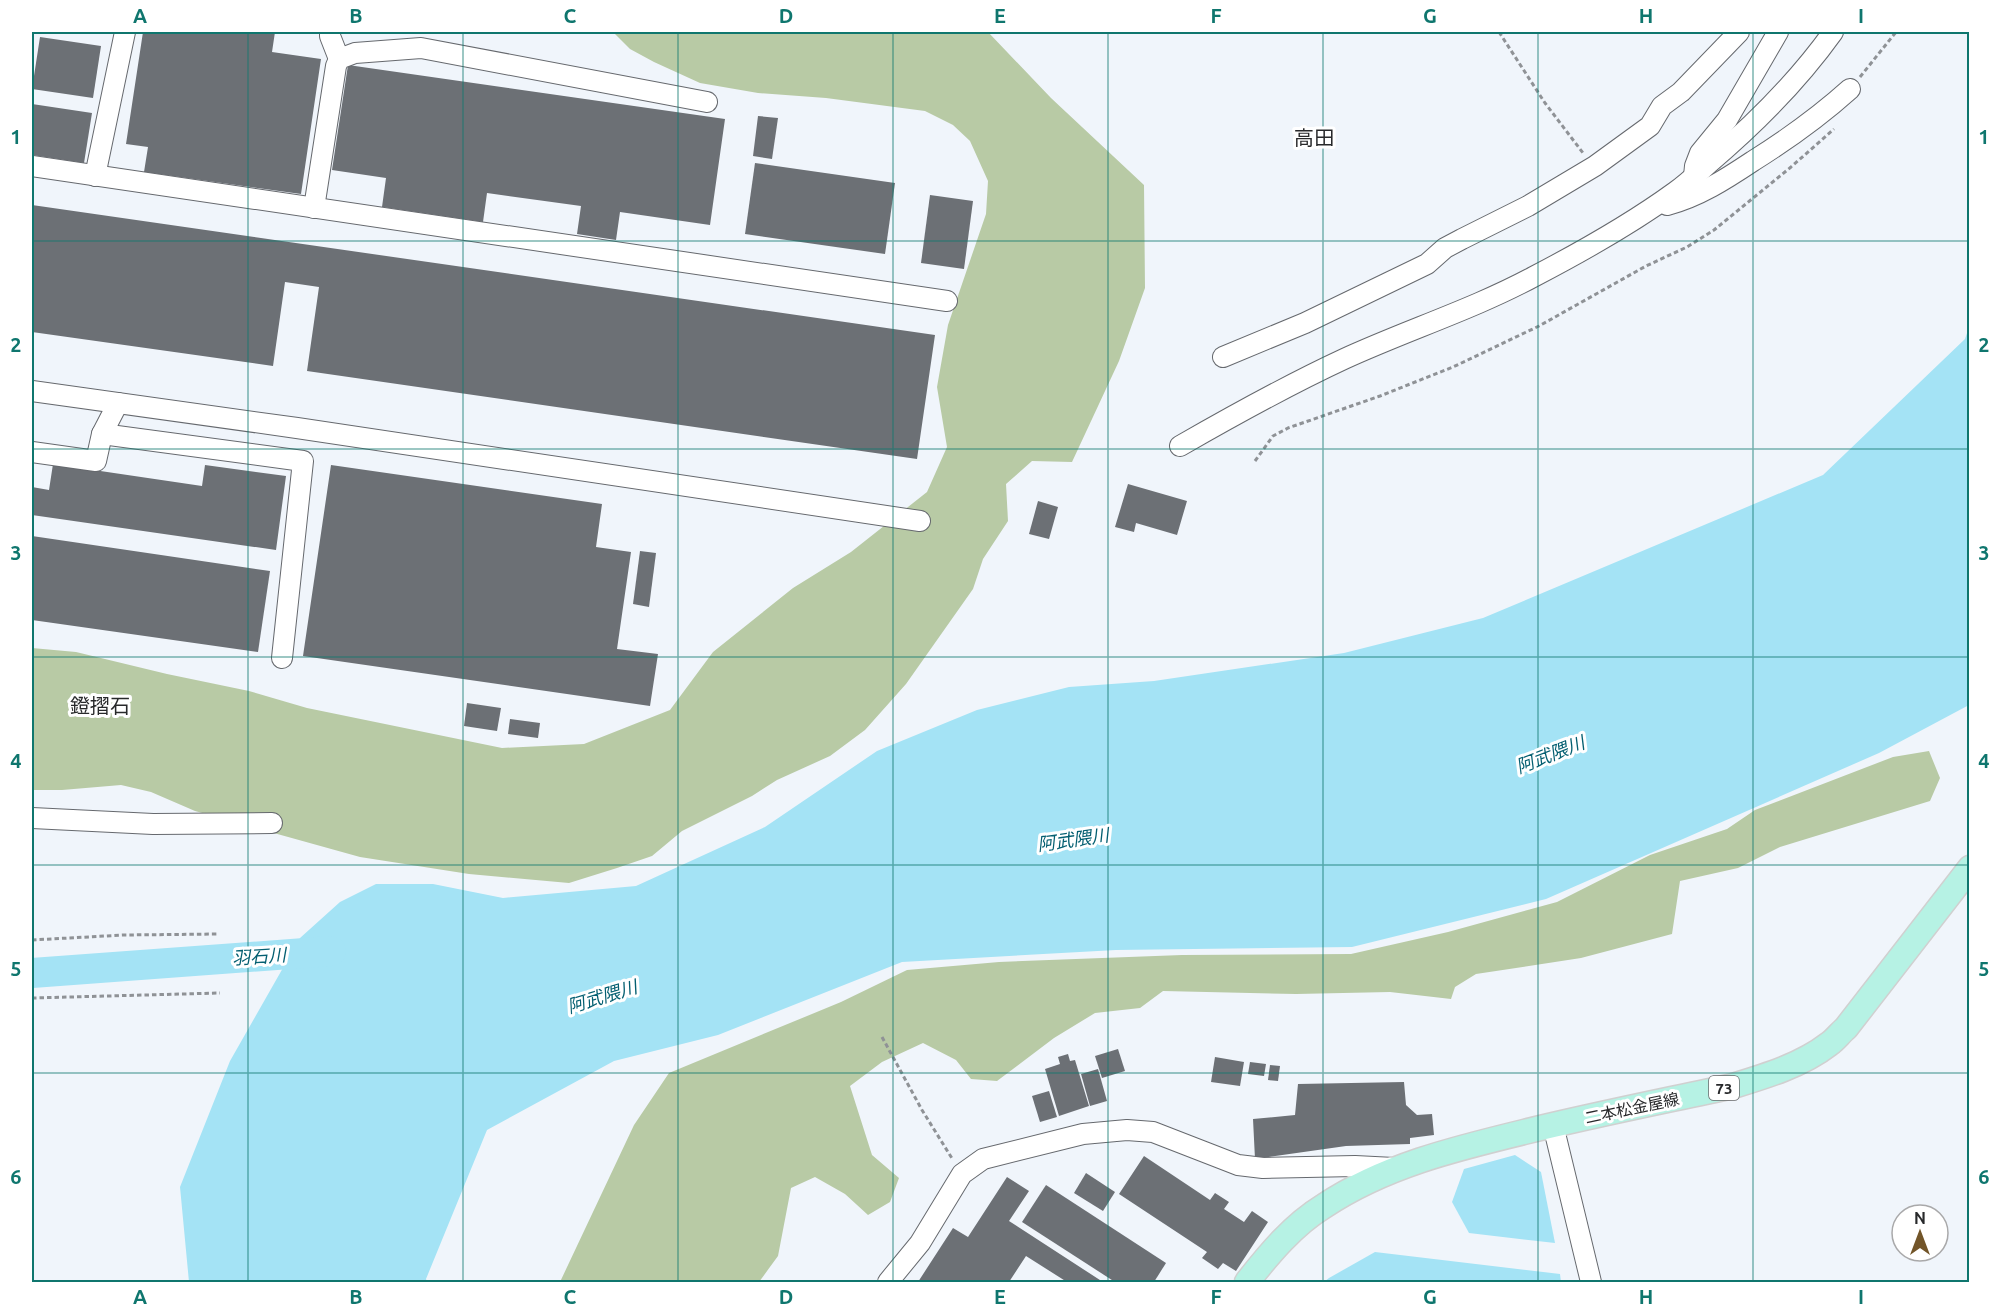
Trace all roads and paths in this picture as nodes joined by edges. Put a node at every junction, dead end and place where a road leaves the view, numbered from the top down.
1 (125, 32) edge
2 (330, 32) edge
3 (1499, 32) edge
4 (1739, 32) edge
5 (1778, 32) edge
6 (1833, 32) edge
7 (1896, 32) edge
8 (339, 59) junction
9 (1850, 89) joint
10 (707, 102) dead end
11 (1836, 126) dead end
12 (32, 166) edge
13 (1595, 166) junction
14 (95, 176) junction
15 (1694, 176) junction
16 (314, 208) junction
17 (1650, 210) junction
18 (946, 301) dead end
19 (1223, 357) dead end
20 (32, 391) edge
21 (118, 403) junction
22 (102, 434) junction
23 (1180, 446) dead end
24 (32, 452) edge
25 (1255, 461) dead end
26 (920, 521) dead end
27 (282, 658) dead end
28 (32, 818) edge
29 (272, 824) dead end
30 (1970, 868) edge
31 (219, 934) dead end
32 (32, 940) edge
33 (220, 993) dead end
34 (32, 998) edge
35 (882, 1037) dead end
36 (1553, 1125) junction
37 (1394, 1168) junction
38 (962, 1174) junction
39 (888, 1282) edge
40 (1247, 1282) edge
41 (1591, 1282) edge

1 - 14 street
2 - 8 street
3 - 13 path
4 - 13 street
5 - 15 street
6 - 15 street
7 - 9 path
8 - 10 street
8 - 16 street
9 - 17 street
11 - 25 path
12 - 14 street
13 - 19 street
14 - 16 street
15 - 17 street
16 - 18 street
17 - 23 street
20 - 21 street
21 - 22 street
21 - 26 street
22 - 24 street
22 - 27 street
28 - 29 street
30 - 36 main road, 二本松金屋線 / 73
31 - 32 path
33 - 34 path
35 - 38 path
36 - 37 main road, 二本松金屋線 / 73
36 - 41 street
37 - 38 street
37 - 40 main road, 二本松金屋線 / 73
38 - 39 street

